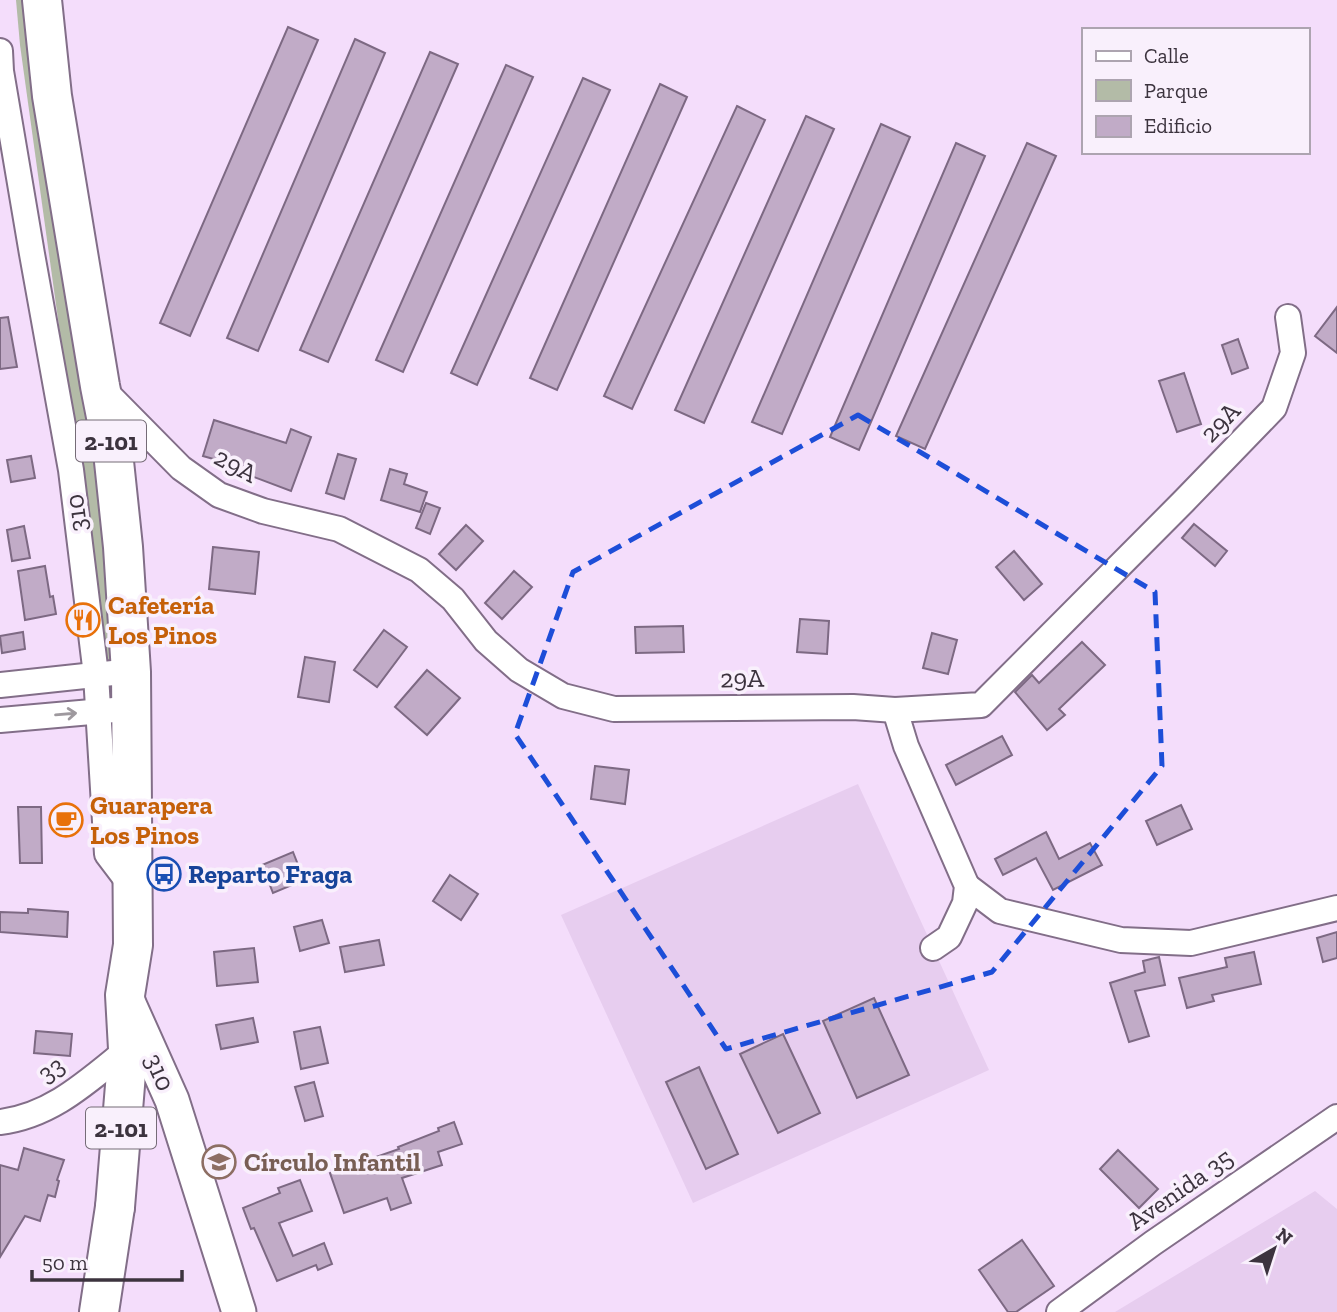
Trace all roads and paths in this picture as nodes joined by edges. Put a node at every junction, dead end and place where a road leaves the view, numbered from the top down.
1 (42, 0) edge
2 (0, 51) edge
3 (1288, 317) dead end
4 (100, 386) junction
5 (113, 673) junction
6 (0, 685) edge
7 (116, 710) junction
8 (895, 710) junction
9 (0, 720) edge
10 (967, 887) junction
11 (1337, 908) edge
12 (933, 948) dead end
13 (125, 995) junction
14 (128, 1049) junction
15 (1337, 1117) edge
16 (0, 1122) edge
17 (115, 1207) junction
18 (99, 1312) edge
19 (115, 1312) edge
20 (239, 1312) edge
21 (1059, 1312) edge

1 - 4 main road, 2-101
2 - 5 street, 310
3 - 8 street, 29A
4 - 5 main road, 2-101
4 - 8 street, 29A
5 - 6 street
5 - 7 main road, 2-101
9 -> 7 street
7 - 13 main road, 2-101
8 - 10 street
10 - 11 street
10 - 12 street
13 - 14 main road, 2-101
13 - 20 street, 310
14 - 16 street, 33
14 - 17 main road, 2-101
15 - 21 street, Avenida 35
17 - 18 main road, 2-101
17 - 19 main road, 2-101

